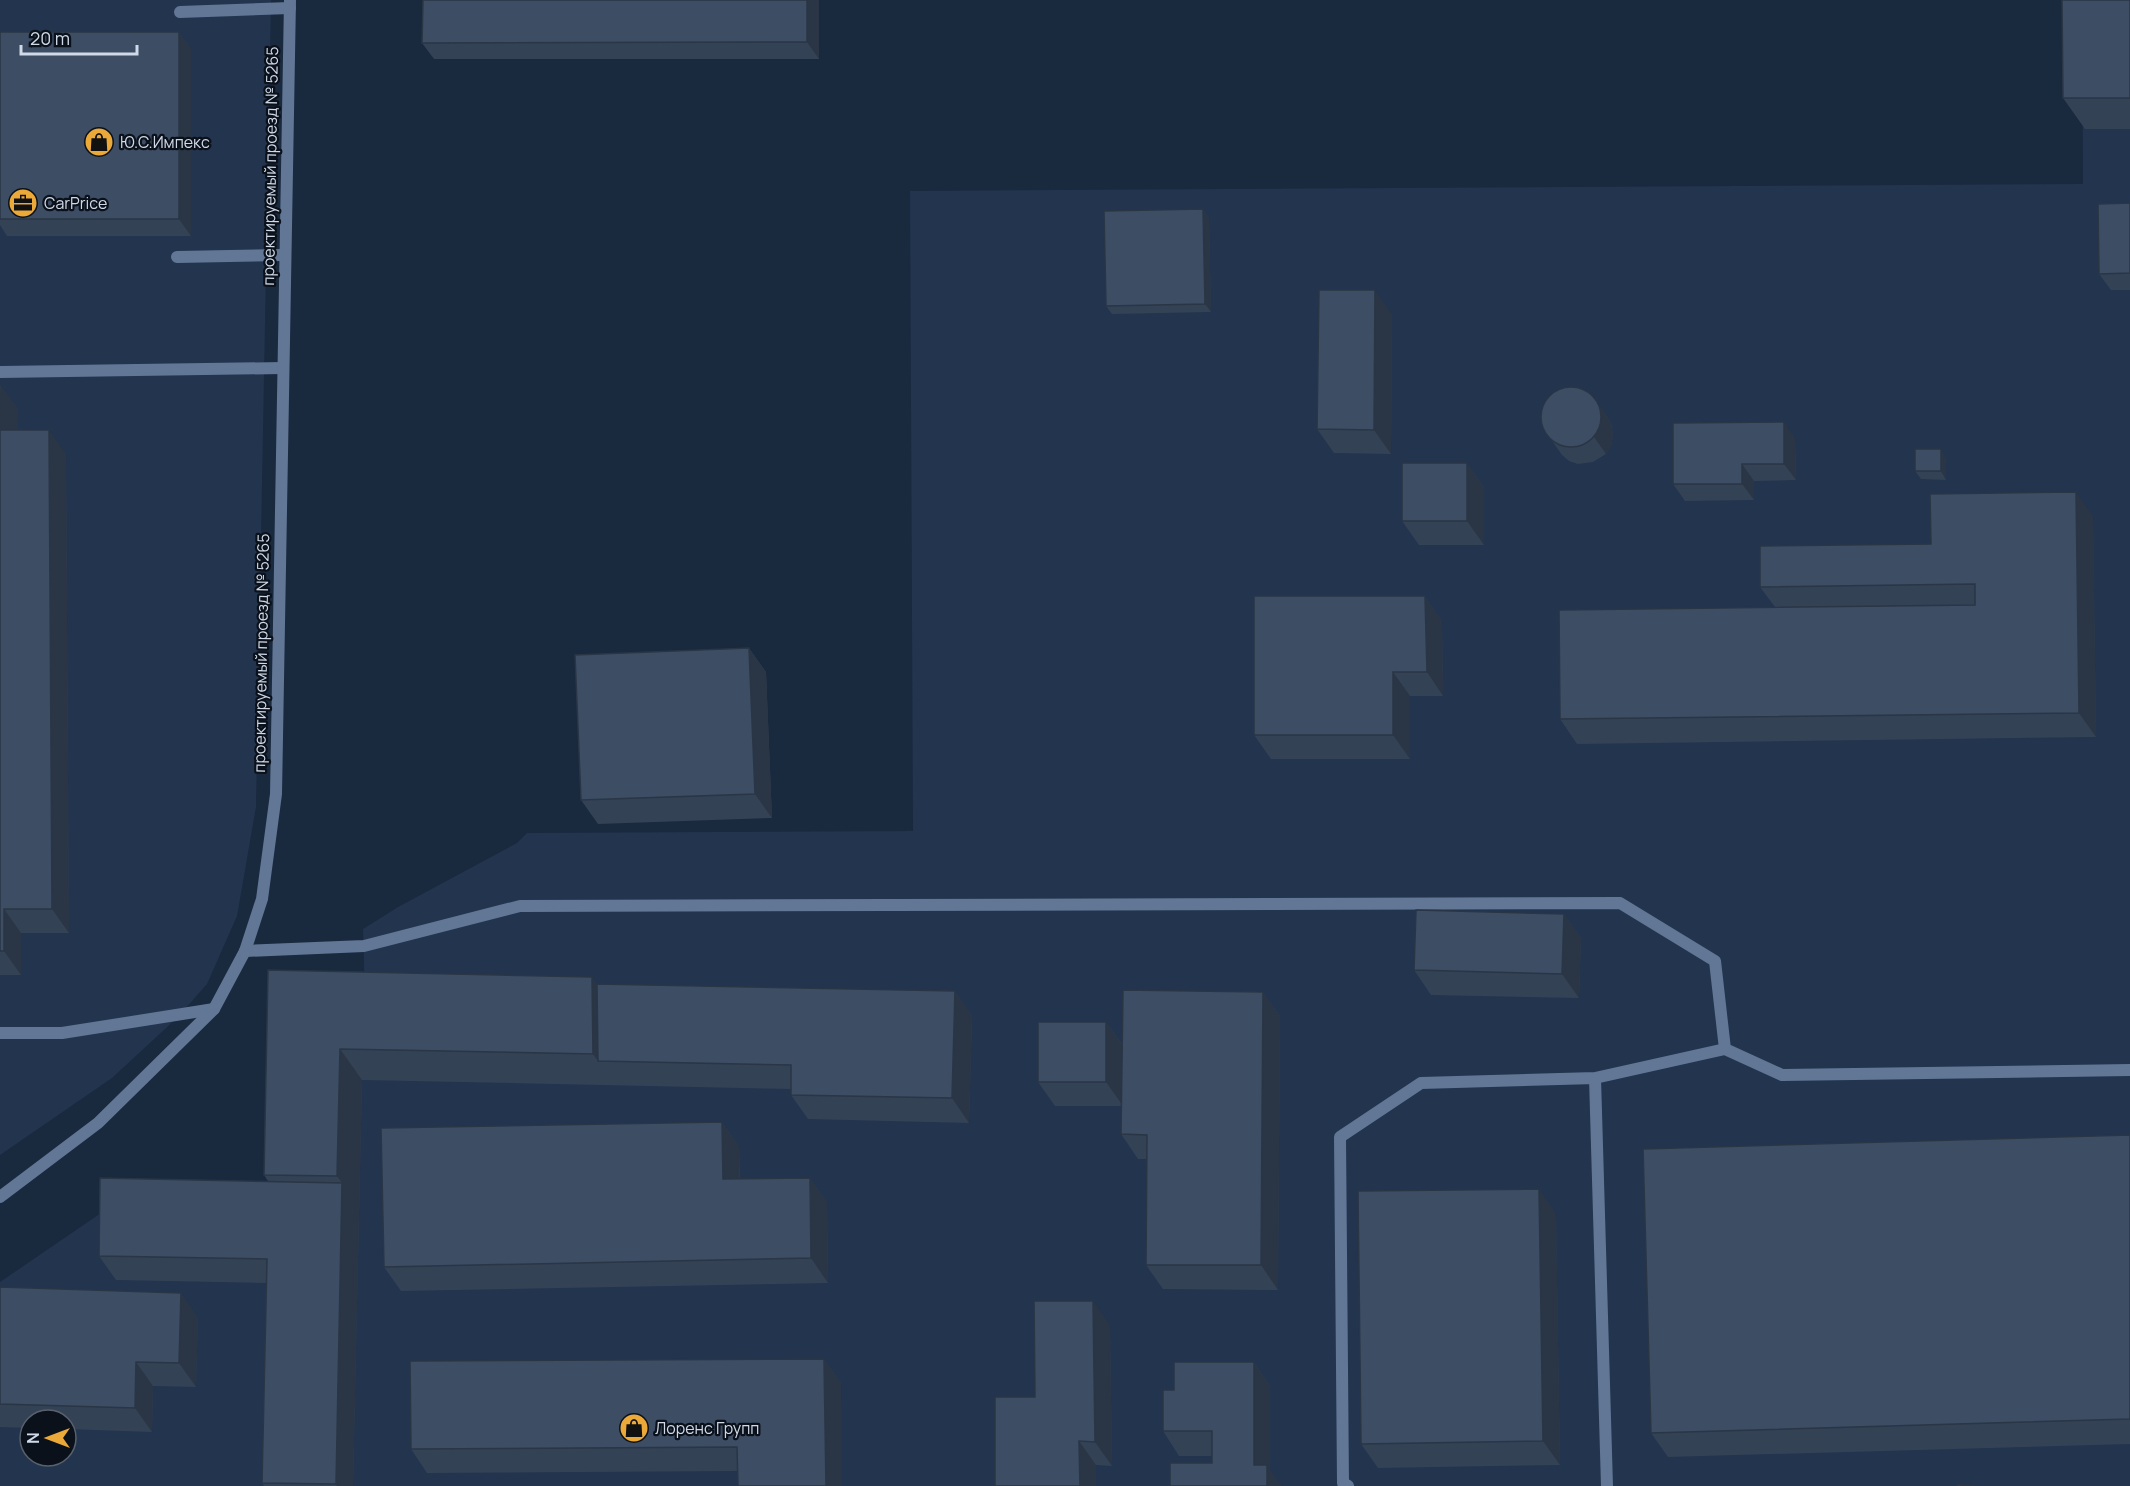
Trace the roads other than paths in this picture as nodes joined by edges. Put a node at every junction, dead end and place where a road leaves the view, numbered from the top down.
1 (290, 4) edge
2 (180, 12) dead end
3 (284, 255) junction
4 (177, 257) dead end
5 (282, 368) junction
6 (0, 372) edge
7 (245, 951) junction
8 (214, 1010) junction
9 (0, 1033) edge
10 (1725, 1049) junction
11 (2130, 1070) edge
12 (1595, 1078) junction
13 (0, 1197) edge
14 (1348, 1486) edge
15 (1606, 1486) edge

1 - 2 street
1 - 3 street, проектируемый проезд № 5265
3 - 4 street
3 - 5 street, проектируемый проезд № 5265
5 - 6 street
5 - 7 street, проектируемый проезд № 5265
7 - 8 street, проектируемый проезд № 5265
7 - 10 street
8 - 9 street
8 - 13 street, проектируемый проезд № 5265
10 - 11 street
10 - 12 street
12 - 14 street
12 - 15 street

